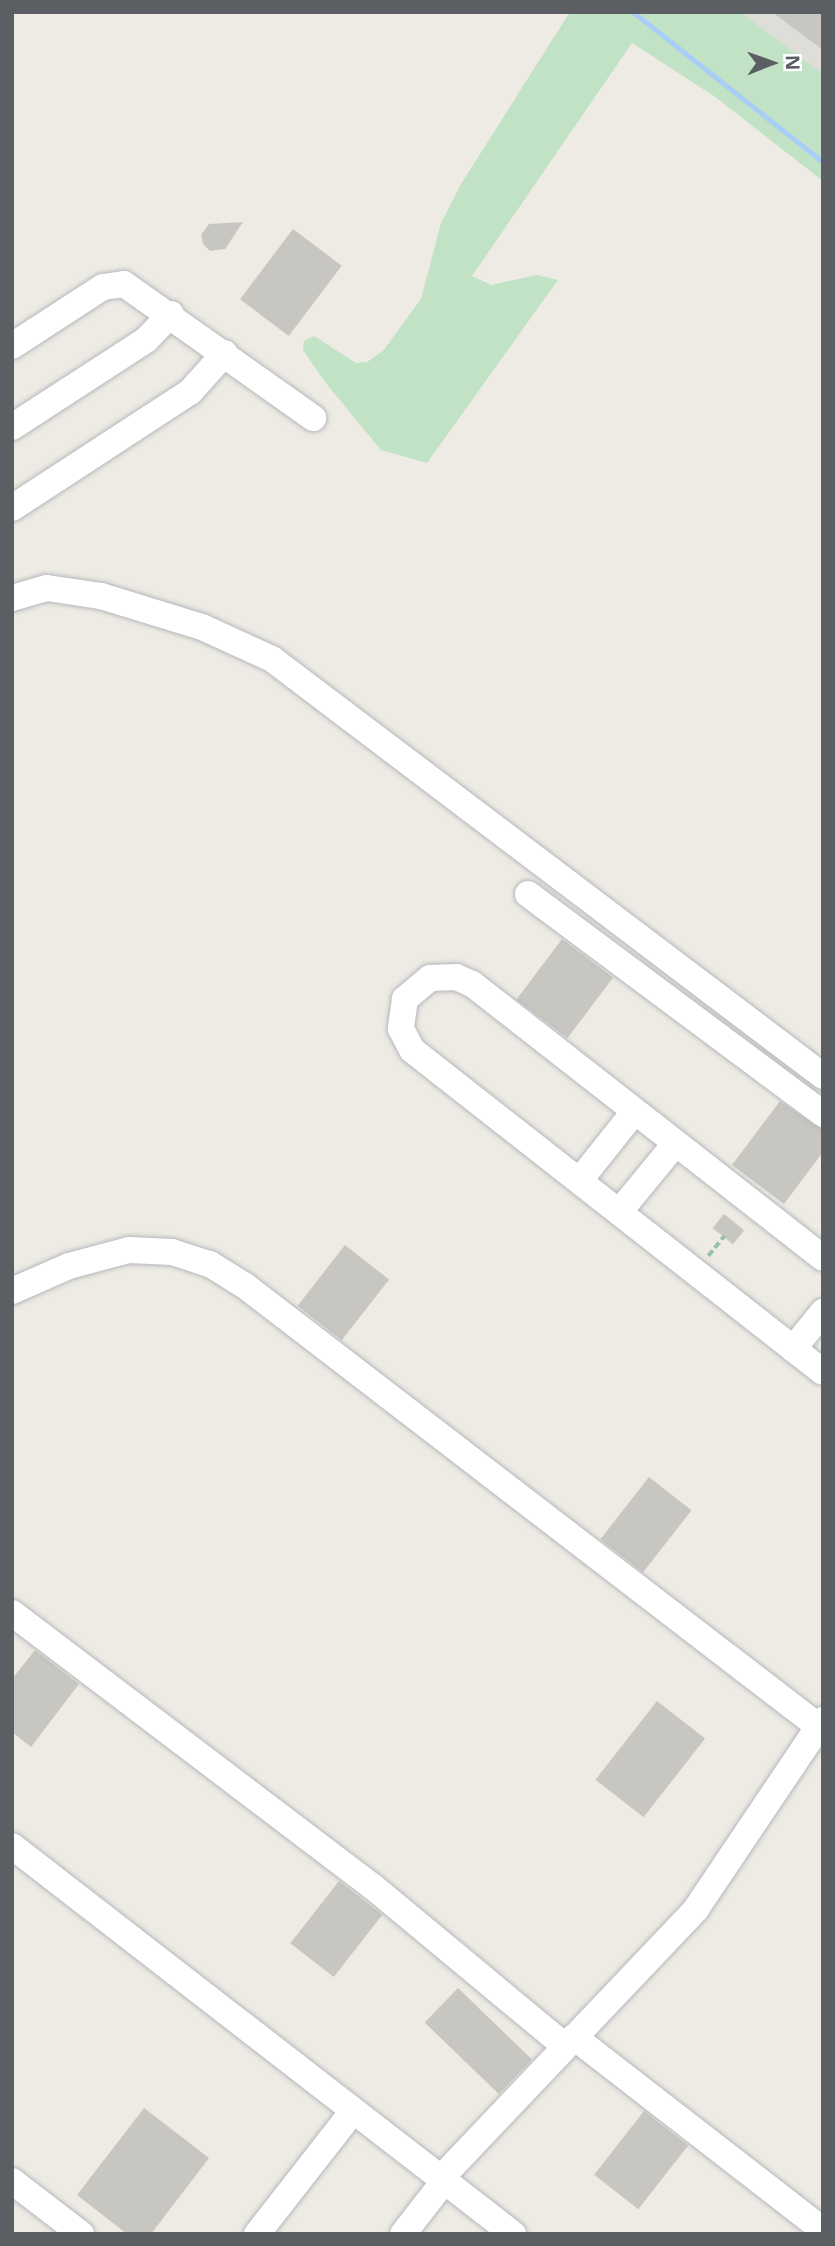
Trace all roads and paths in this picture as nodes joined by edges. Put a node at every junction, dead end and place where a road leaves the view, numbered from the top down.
1 (171, 314) junction
2 (12, 346) edge
3 (225, 353) junction
4 (313, 418) dead end
5 (12, 427) edge
6 (12, 508) edge
7 (12, 598) edge
8 (527, 894) dead end
9 (823, 1076) edge
10 (634, 1112) junction
11 (823, 1114) edge
12 (675, 1144) junction
13 (580, 1181) junction
14 (620, 1211) junction
15 (823, 1258) edge
16 (16, 1288) edge
17 (823, 1312) edge
18 (793, 1349) junction
19 (823, 1372) edge
20 (12, 1613) edge
21 (821, 1726) edge
22 (12, 1846) edge
23 (570, 2042) junction
24 (354, 2111) junction
25 (444, 2179) junction
26 (12, 2181) edge
27 (823, 2230) edge
28 (81, 2234) edge
29 (257, 2234) edge
30 (403, 2234) edge
31 (513, 2234) edge

1 - 2 lane
1 - 3 lane
1 - 5 lane
3 - 4 lane
3 - 6 lane
7 - 9 lane
8 - 11 lane
10 - 12 lane
10 - 13 lane
10 - 13 lane
12 - 14 lane
12 - 15 lane
13 - 14 lane
14 - 18 lane
16 - 21 lane
17 - 18 lane
18 - 19 lane
20 - 23 lane
21 - 23 lane
22 - 24 lane
23 - 25 lane
23 - 27 lane
24 - 25 lane
24 - 29 lane
25 - 30 lane
25 - 31 lane
26 - 28 lane

